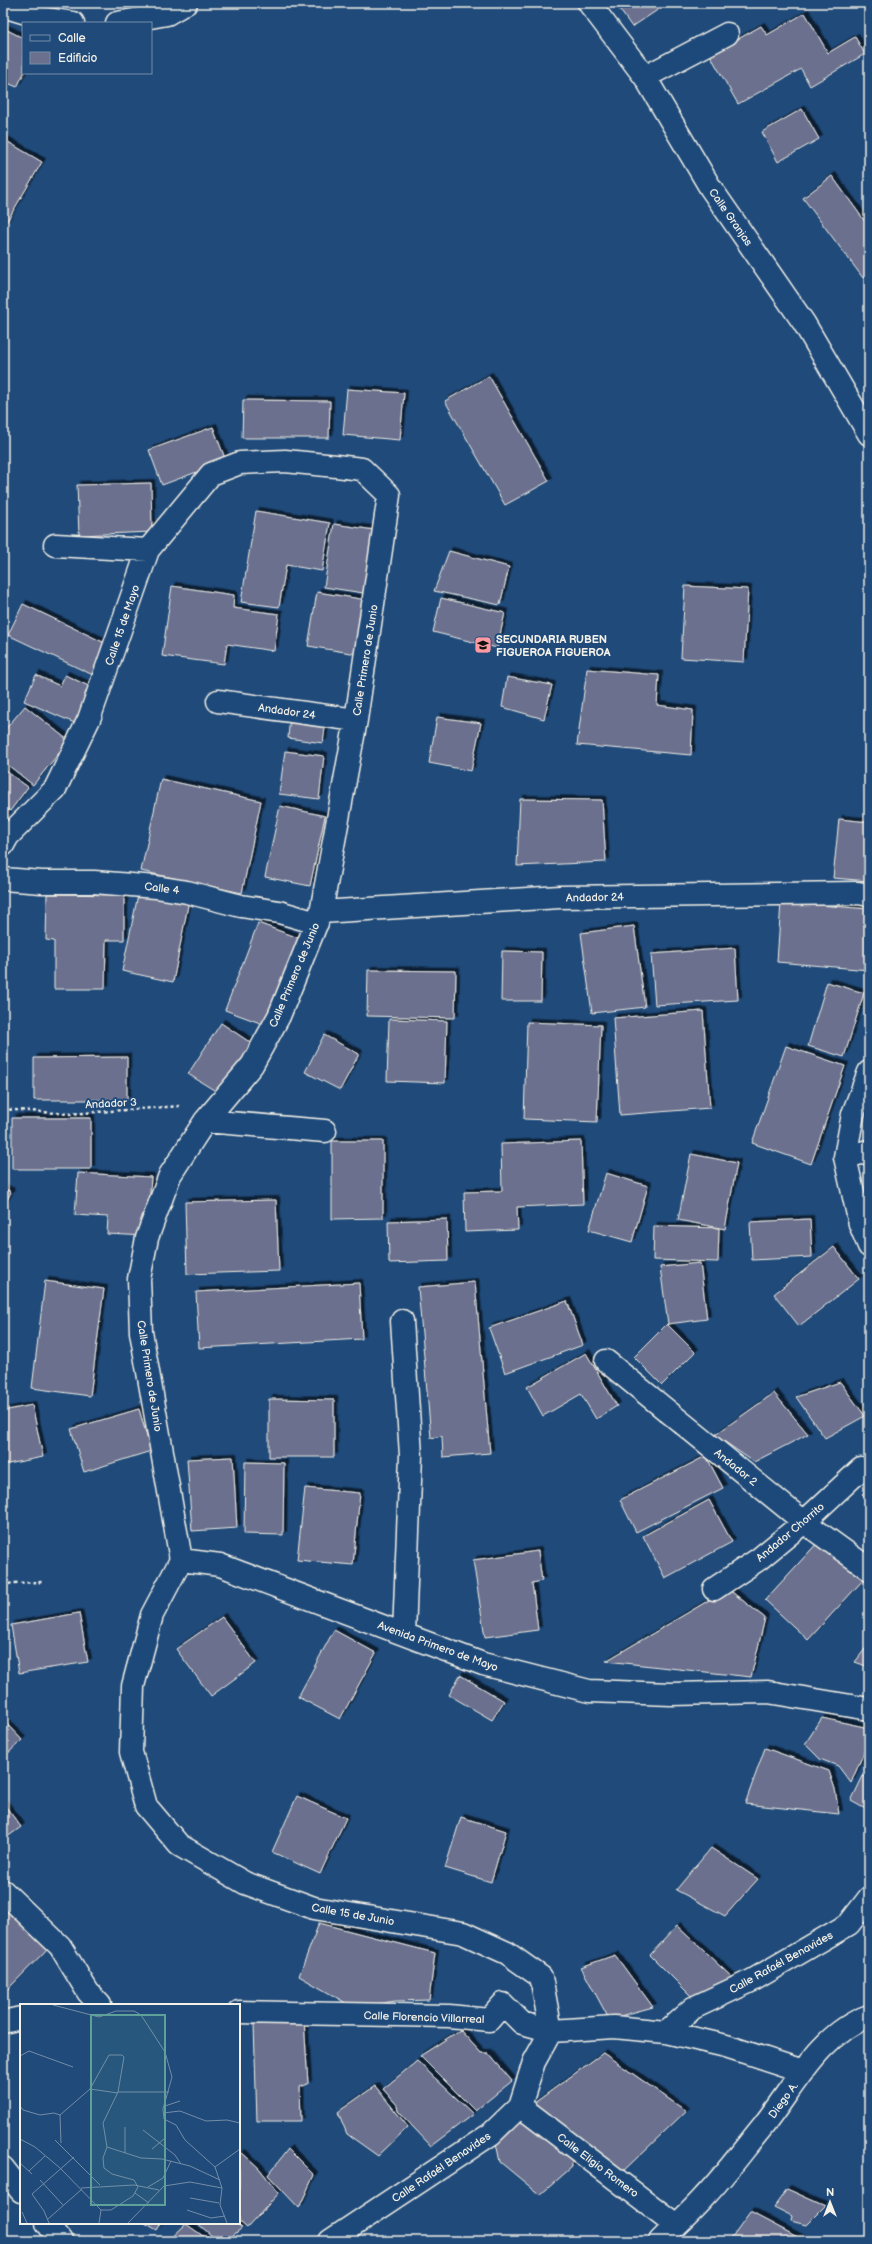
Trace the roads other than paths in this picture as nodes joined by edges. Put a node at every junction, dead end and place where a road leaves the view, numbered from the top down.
1 (186, 3) edge
2 (589, 3) edge
3 (3, 6) edge
4 (66, 22) edge
5 (122, 22) edge
6 (727, 34) dead end
7 (645, 77) junction
8 (869, 434) edge
9 (285, 460) joint
10 (55, 545) dead end
11 (148, 550) junction
12 (218, 701) dead end
13 (356, 720) junction
14 (3, 845) edge
15 (3, 879) edge
16 (869, 895) edge
17 (319, 918) junction
18 (869, 1072) edge
19 (205, 1121) junction
20 (325, 1131) dead end
21 (869, 1150) edge
22 (845, 1157) junction
23 (869, 1246) edge
24 (402, 1321) dead end
25 (606, 1361) dead end
26 (861, 1469) dead end
27 (804, 1522) junction
28 (181, 1560) junction
29 (869, 1569) edge
30 (714, 1589) dead end
31 (404, 1634) junction
32 (869, 1709) edge
33 (3, 1891) edge
34 (869, 1898) edge
35 (99, 2004) edge
36 (240, 2012) edge
37 (869, 2016) edge
38 (20, 2018) edge
39 (3, 2022) edge
40 (551, 2031) junction
41 (666, 2032) junction
42 (803, 2071) junction
43 (520, 2106) junction
44 (3, 2168) edge
45 (20, 2190) edge
46 (48, 2224) edge
47 (676, 2225) junction
48 (61, 2241) edge
49 (330, 2241) edge
50 (660, 2241) edge

1 - 5 street
2 - 7 street, Calle Granjas
3 - 4 street
6 - 7 street
7 - 8 street, Calle Granjas
9 - 11 street, Calle 15 de Mayo
9 - 13 street, Calle Primero de Junio
10 - 11 street
11 - 14 street, Calle 15 de Mayo
12 - 13 street, Andador 24
13 - 17 street, Calle Primero de Junio
15 - 17 street, Calle 4
16 - 17 street, Andador 24
17 - 19 street, Calle Primero de Junio
18 - 22 street
19 - 20 street
19 - 28 street, Calle Primero de Junio
21 - 22 street
22 - 23 street
24 - 31 street
25 - 27 street, Andador 2
26 - 27 street, Andador Chorrito
27 - 29 street, Andador 2
27 - 30 street, Andador Chorrito
28 - 31 street, Avenida Primero de Mayo
28 - 40 street, Calle 15 de Junio
31 - 32 street, Avenida Primero de Mayo
33 - 35 street
34 - 41 street, Calle Rafaél Benavides
36 - 40 street, Calle Florencio Villarreal
37 - 42 street, Diego A.
38 - 39 street
40 - 41 street, Calle Florencio Villarreal
40 - 43 street, Calle Rafaél Benavides
41 - 42 street, Calle Florencio Villarreal
42 - 47 street, Diego A.
43 - 47 street, Calle Eligio Romero
43 - 49 street, Calle Rafaél Benavides
44 - 45 street
46 - 48 street
47 - 50 street, Diego A.

